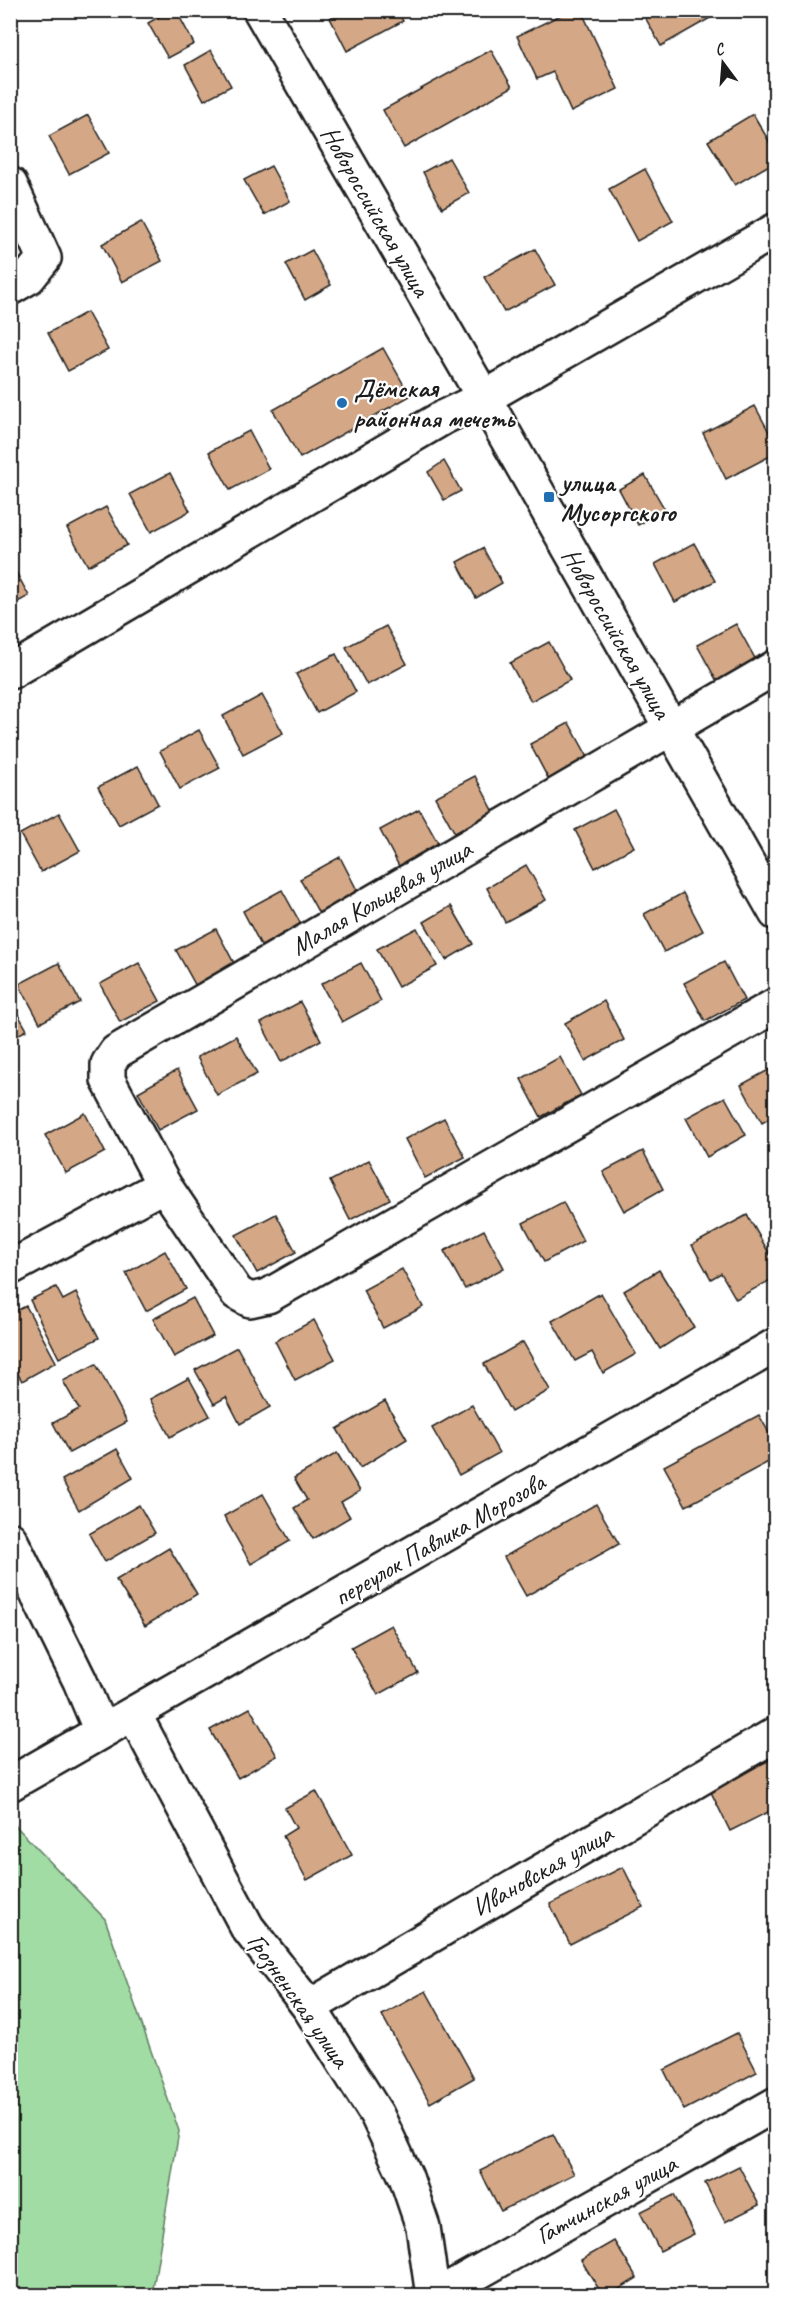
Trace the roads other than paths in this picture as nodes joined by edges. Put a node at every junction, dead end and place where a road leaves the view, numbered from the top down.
1 (260, 10) edge
2 (10, 184) edge
3 (776, 230) edge
4 (10, 288) edge
5 (484, 398) junction
6 (776, 668) edge
7 (10, 672) edge
8 (671, 728) junction
9 (776, 913) edge
10 (776, 1005) edge
11 (164, 1185) junction
12 (10, 1268) edge
13 (776, 1345) edge
14 (10, 1539) edge
15 (134, 1714) junction
16 (101, 1731) junction
17 (776, 1734) edge
18 (10, 1785) edge
19 (309, 2007) junction
20 (776, 2104) edge
21 (435, 2295) edge

1 - 5 street, Новороссийская улица
2 - 4 street
3 - 5 street
5 - 7 street
5 - 8 street, Новороссийская улица
6 - 8 street, Малая Кольцевая улица
8 - 9 street, Новороссийская улица
8 - 11 street, Малая Кольцевая улица
10 - 11 street, Малая Кольцевая улица
11 - 12 street
13 - 15 street, переулок Павлика Морозова
14 - 16 street
15 - 16 street, переулок Павлика Морозова
15 - 19 street, Грозненская улица
16 - 18 street, переулок Павлика Морозова
17 - 19 street, Ивановская улица
19 - 21 street, Грозненская улица
20 - 21 street, Гатчинская улица

